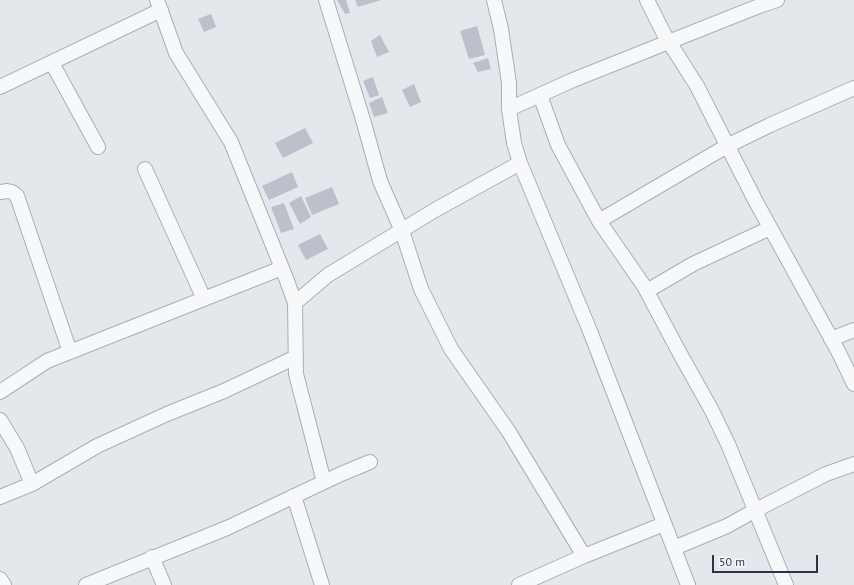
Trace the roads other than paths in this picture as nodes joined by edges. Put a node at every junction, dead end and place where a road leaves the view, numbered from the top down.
1 (326, 0) edge
2 (494, 0) edge
3 (647, 0) edge
4 (777, 0) edge
5 (159, 5) edge
6 (669, 42) junction
7 (52, 62) junction
8 (2, 81) edge
9 (853, 92) edge
10 (540, 95) junction
11 (509, 109) junction
12 (728, 146) junction
13 (98, 147) dead end
14 (520, 164) junction
15 (145, 169) dead end
16 (0, 192) edge
17 (600, 221) junction
18 (770, 228) junction
19 (402, 231) junction
20 (282, 268) junction
21 (647, 291) junction
22 (204, 299) junction
23 (295, 304) junction
24 (854, 330) edge
25 (832, 339) junction
26 (70, 352) junction
27 (296, 356) junction
28 (854, 384) edge
29 (0, 392) edge
30 (0, 420) edge
31 (370, 462) dead end
32 (854, 464) edge
33 (324, 482) junction
34 (32, 484) junction
35 (294, 496) junction
36 (0, 497) edge
37 (754, 510) junction
38 (664, 524) junction
39 (674, 548) junction
40 (584, 556) junction
41 (152, 558) junction
42 (0, 579) edge
43 (4, 585) edge
44 (86, 585) edge
45 (164, 585) edge
46 (322, 585) edge
47 (519, 585) edge
48 (688, 585) edge
49 (786, 585) edge

1 - 19 street
2 - 11 street
3 - 6 street
4 - 6 street
5 - 7 street
5 - 20 street
6 - 10 street
6 - 12 street
7 - 8 street
7 - 13 street
9 - 12 street
10 - 11 street
10 - 17 street
11 - 14 street
12 - 17 street
12 - 18 street
14 - 19 street
14 - 38 street
15 - 22 street
16 - 26 street
17 - 21 street
18 - 21 street
18 - 25 street
19 - 23 street
19 - 40 street
20 - 22 street
20 - 23 street
21 - 37 street
22 - 26 street
23 - 27 street
24 - 25 street
25 - 28 street
26 - 29 street
27 - 33 street
27 - 34 street
30 - 34 street
31 - 33 street
32 - 37 street
33 - 35 street
34 - 36 street
35 - 41 street
35 - 46 street
37 - 39 street
37 - 49 street
38 - 39 street
38 - 40 street
39 - 48 street
40 - 47 street
41 - 44 street
41 - 45 street
42 - 43 street

